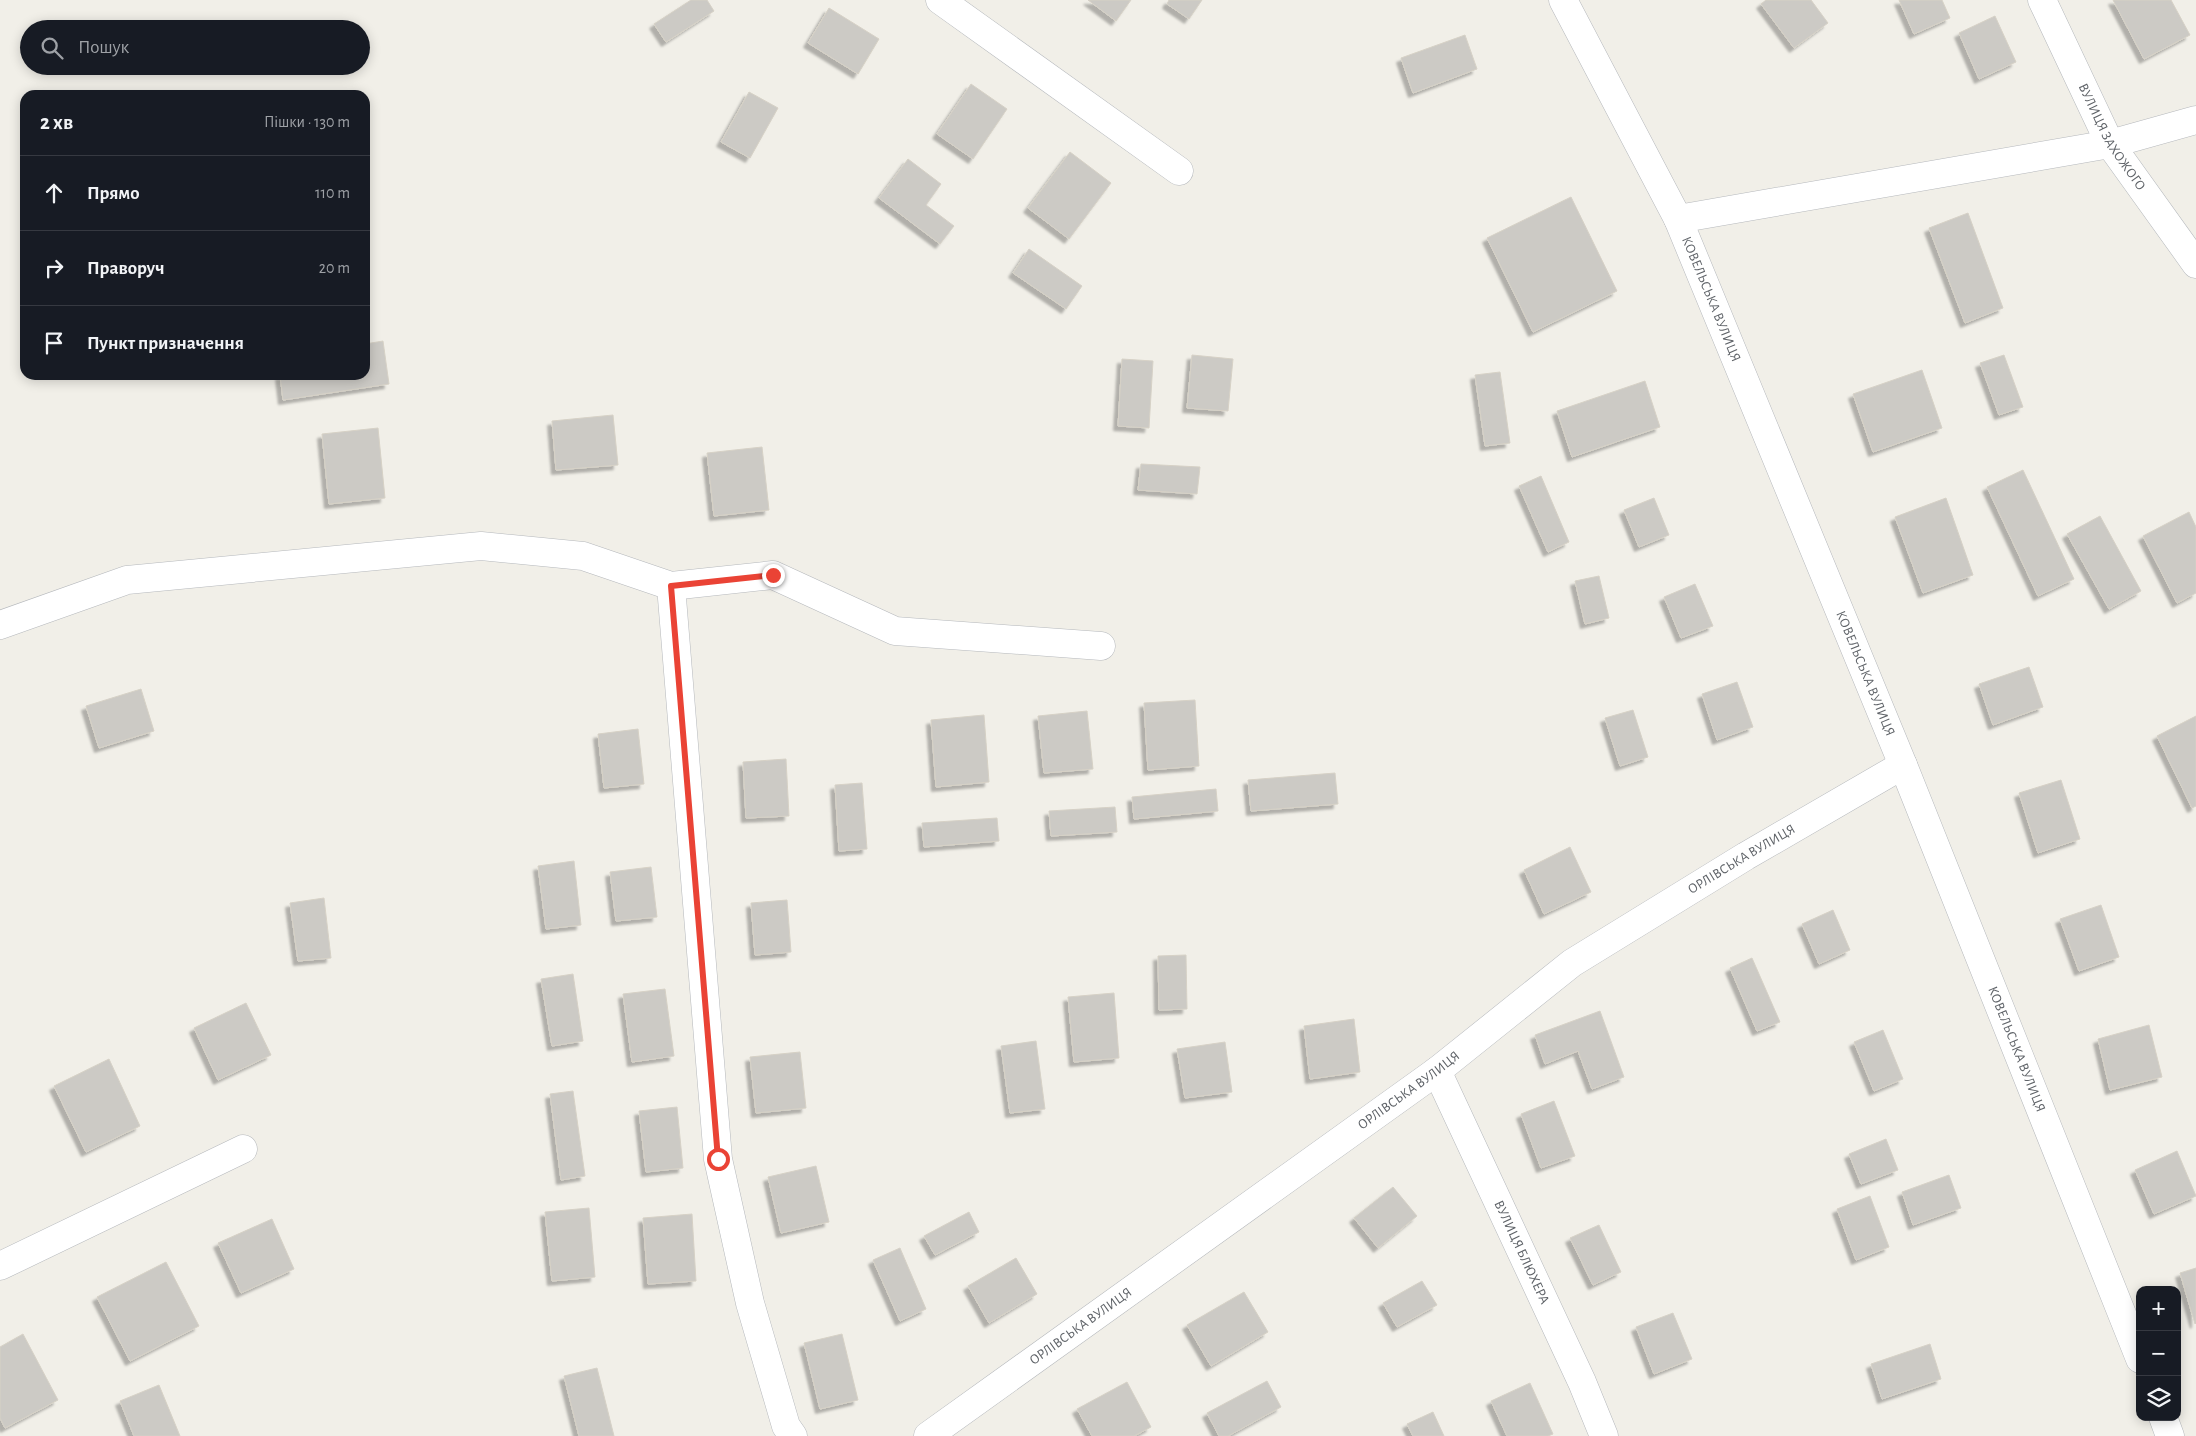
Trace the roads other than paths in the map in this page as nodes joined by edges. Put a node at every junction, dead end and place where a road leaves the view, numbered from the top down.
1 (940, 0) edge
2 (1563, 0) edge
3 (2042, 0) edge
4 (2196, 120) edge
5 (2110, 144) junction
6 (1179, 171) dead end
7 (1678, 219) junction
8 (2196, 264) edge
9 (671, 586) junction
10 (0, 625) edge
11 (1101, 646) dead end
12 (1903, 764) junction
13 (1437, 1071) junction
14 (243, 1149) dead end
15 (0, 1266) edge
16 (2136, 1349) edge
17 (2164, 1421) edge
18 (792, 1436) edge
19 (928, 1436) edge
20 (1604, 1436) edge
21 (2170, 1436) edge

1 - 6 street
2 - 7 street, КОВЕЛЬСЬКА ВУЛИЦЯ
3 - 5 street, ВУЛИЦЯ ЗАХОЖОГО
4 - 5 street
5 - 7 street
5 - 8 street, ВУЛИЦЯ ЗАХОЖОГО
7 - 12 street, КОВЕЛЬСЬКА ВУЛИЦЯ
9 - 10 street
9 - 11 street
9 - 18 street
12 - 13 street, ОРЛІВСЬКА ВУЛИЦЯ
12 - 16 street, КОВЕЛЬСЬКА ВУЛИЦЯ
13 - 19 street, ОРЛІВСЬКА ВУЛИЦЯ
13 - 20 street, ВУЛИЦЯ БЛЮХЕРА
14 - 15 street
17 - 21 street

